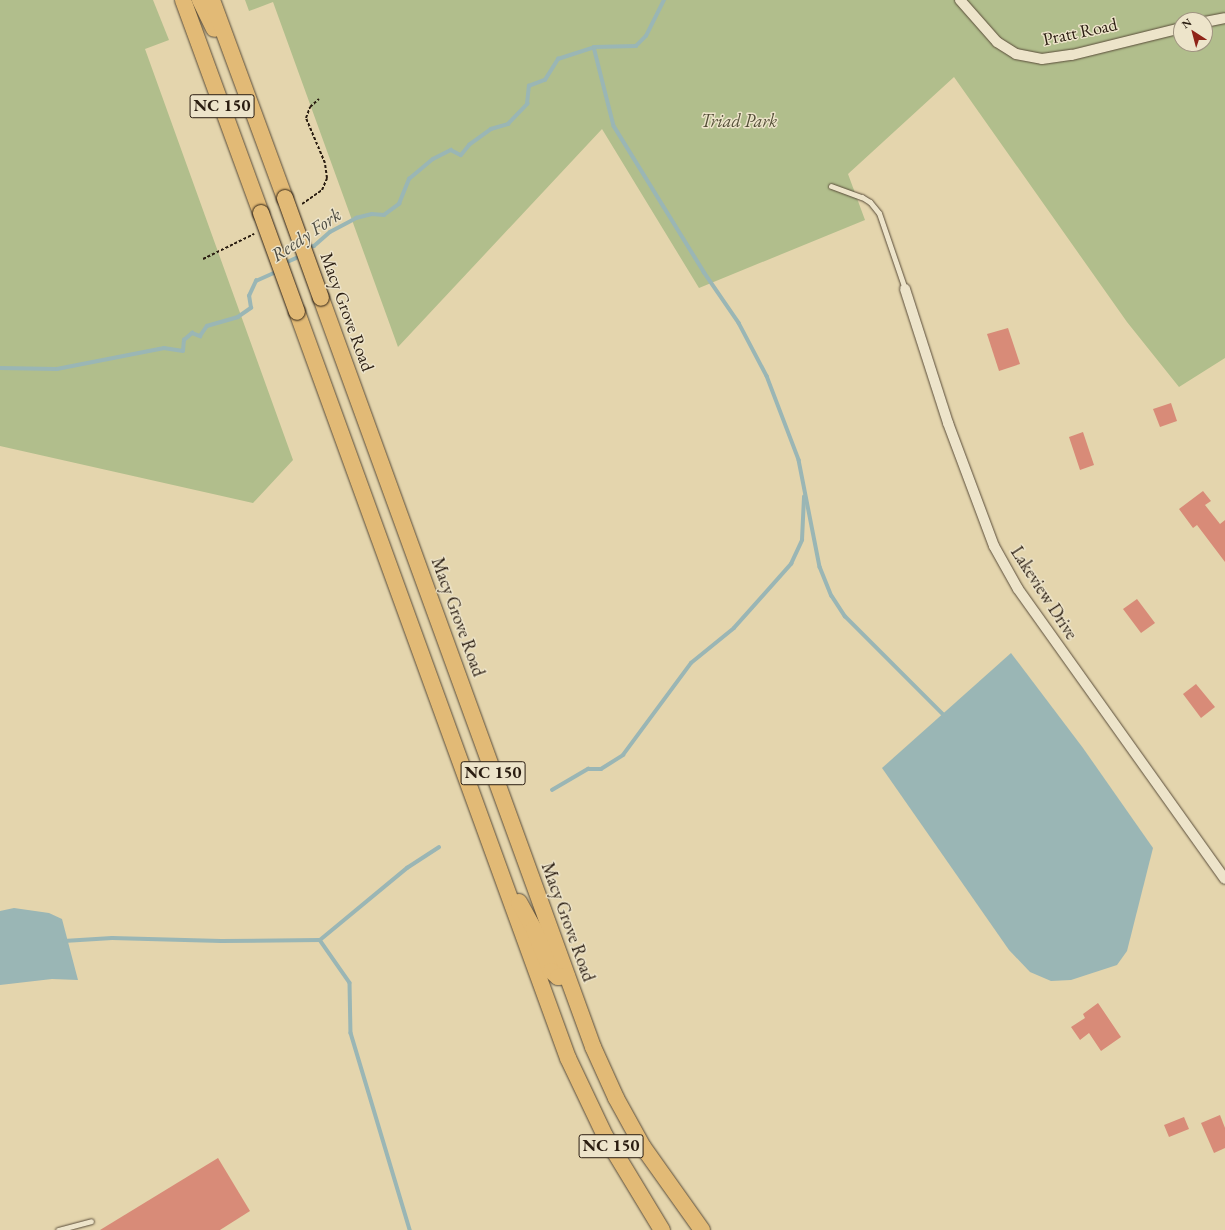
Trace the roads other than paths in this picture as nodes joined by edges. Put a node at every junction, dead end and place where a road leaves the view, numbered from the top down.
1 (183, 0) edge
2 (200, 0) edge
3 (212, 0) edge
4 (960, 0) edge
5 (1225, 18) edge
6 (1213, 20) edge
7 (1173, 30) edge
8 (254, 114) junction
9 (831, 186) dead end
10 (905, 289) joint
11 (496, 862) junction
12 (1225, 879) edge
13 (567, 976) junction
14 (91, 1221) dead end
15 (58, 1230) edge
16 (662, 1230) edge
17 (702, 1230) edge

1 - 11 main road, NC 150, bridge
2 - 8 main road
3 - 8 main road, Macy Grove Road / NC 150
4 - 7 street, Pratt Road
5 - 6 street
8 - 13 main road, Macy Grove Road / NC 150, bridge
9 - 10 lane
10 - 12 street, Lakeview Drive
11 - 13 main road
11 - 16 main road, NC 150
13 - 17 main road, Macy Grove Road / NC 150
14 - 15 lane

